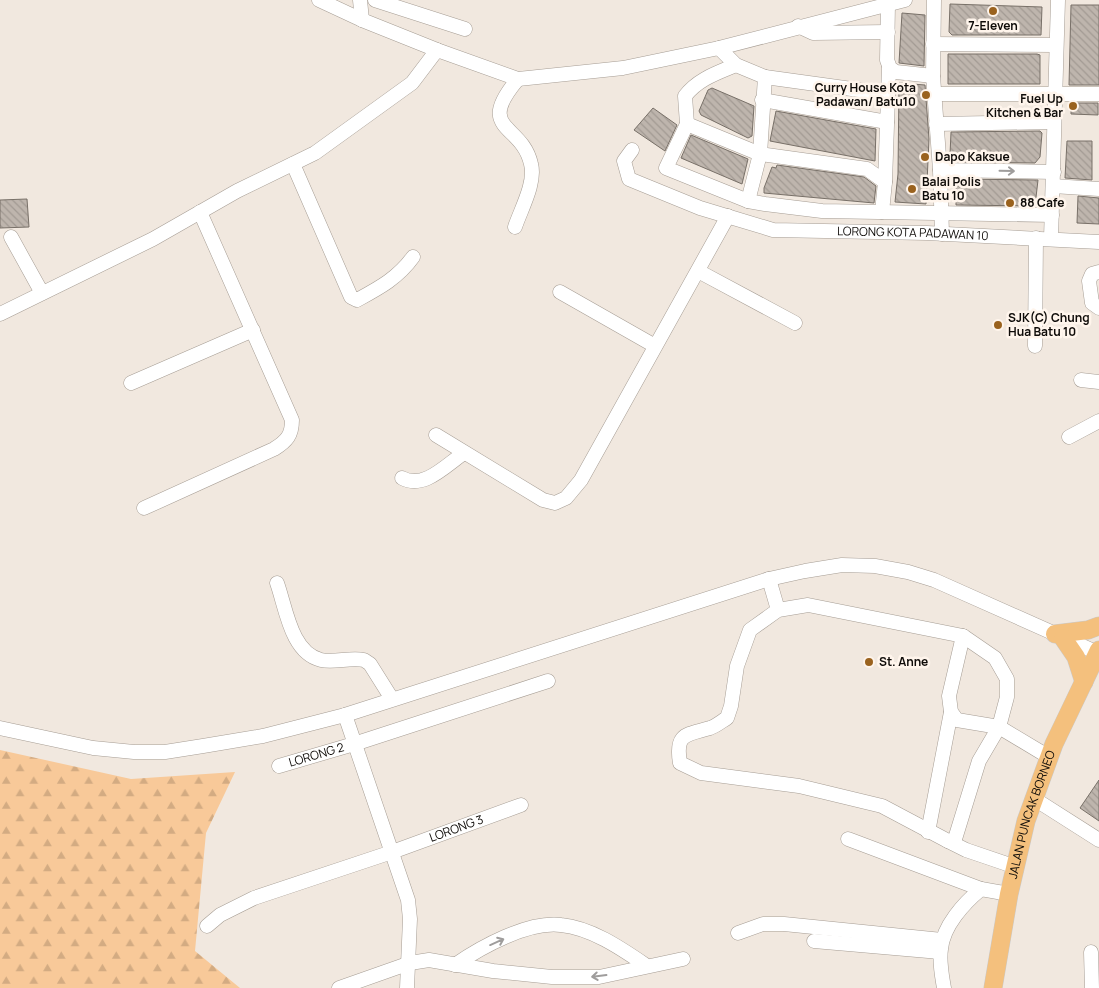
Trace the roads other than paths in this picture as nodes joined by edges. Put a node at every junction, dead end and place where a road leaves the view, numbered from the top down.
1 (319, 0) edge
2 (360, 0) edge
3 (375, 0) edge
4 (905, 0) edge
5 (934, 0) edge
6 (1058, 0) edge
7 (888, 4) junction
8 (362, 20) junction
9 (798, 26) junction
10 (465, 29) dead end
11 (888, 32) junction
12 (933, 44) junction
13 (1055, 45) junction
14 (718, 48) junction
15 (437, 50) junction
16 (736, 65) junction
17 (890, 68) junction
18 (933, 76) junction
19 (765, 77) junction
20 (518, 78) junction
21 (888, 94) junction
22 (934, 94) junction
23 (1054, 94) junction
24 (1099, 94) edge
25 (762, 100) junction
26 (887, 122) junction
27 (1054, 122) junction
28 (687, 124) junction
29 (936, 124) junction
30 (632, 150) dead end
31 (760, 154) junction
32 (293, 164) junction
33 (940, 170) junction
34 (1053, 179) junction
35 (885, 182) junction
36 (1099, 189) edge
37 (748, 201) junction
38 (200, 212) junction
39 (882, 212) junction
40 (942, 213) junction
41 (1052, 215) junction
42 (728, 216) junction
43 (515, 227) dead end
44 (942, 234) junction
45 (11, 237) dead end
46 (1036, 238) junction
47 (1051, 239) junction
48 (1099, 242) edge
49 (413, 257) dead end
50 (698, 270) junction
51 (1099, 272) edge
52 (560, 292) dead end
53 (42, 293) junction
54 (1099, 308) edge
55 (0, 314) edge
56 (795, 323) dead end
57 (252, 330) junction
58 (655, 346) junction
59 (1035, 346) dead end
60 (1081, 380) dead end
61 (1099, 382) edge
62 (131, 384) dead end
63 (1099, 421) edge
64 (436, 435) dead end
65 (1069, 437) dead end
66 (464, 453) junction
67 (402, 478) dead end
68 (144, 508) dead end
69 (769, 579) junction
70 (277, 583) dead end
71 (778, 610) junction
72 (1099, 626) edge
73 (962, 636) junction
74 (1059, 636) junction
75 (1098, 652) edge
76 (548, 682) dead end
77 (1084, 682) junction
78 (392, 699) junction
79 (950, 712) junction
80 (345, 715) junction
81 (999, 727) junction
82 (0, 728) edge
83 (354, 744) junction
84 (1049, 757) junction
85 (279, 766) dead end
86 (1033, 798) junction
87 (521, 805) dead end
88 (928, 832) junction
89 (848, 839) dead end
90 (1099, 840) edge
91 (948, 841) junction
92 (392, 852) junction
93 (1016, 867) junction
94 (981, 890) junction
95 (1009, 894) junction
96 (207, 926) dead end
97 (738, 933) dead end
98 (814, 941) dead end
99 (941, 946) junction
100 (1091, 952) dead end
101 (683, 959) dead end
102 (410, 963) junction
103 (455, 965) junction
104 (647, 966) junction
105 (339, 988) edge
106 (407, 988) edge
107 (944, 988) edge
108 (993, 988) edge
109 (1092, 988) edge

1 - 8 street
2 - 8 street
3 - 10 street
4 - 7 street
5 - 12 street
6 - 13 street
7 - 9 street
7 - 11 street
8 - 15 street
9 - 11 street
9 - 14 street
11 - 17 street
12 - 13 street
12 - 18 street
13 - 23 street
14 - 16 street
14 - 20 street
15 - 20 street
15 - 32 street
16 - 19 street
16 - 28 street
17 - 18 street
17 - 21 street
18 - 22 street
19 - 21 street
19 - 25 street
20 - 43 street
21 - 26 street
22 - 23 street
22 - 29 street
23 - 24 street
23 - 27 street
25 - 26 street
25 - 31 street
26 - 35 street
27 - 29 street
27 - 34 street
28 - 31 street
28 - 37 street
29 - 33 street
30 - 42 street, LORONG KOTA PADAWAN 10
31 - 35 street
31 - 37 street
32 - 38 street
32 - 49 street
33 -> 34 street
33 - 40 street
34 - 36 street
34 - 41 street
35 - 39 street
37 - 39 street
38 - 53 street
38 - 57 street
39 - 40 street
40 - 41 street
40 - 44 street
41 - 47 street
42 - 44 street, LORONG KOTA PADAWAN 10
42 - 50 street
44 - 46 street, LORONG KOTA PADAWAN 10
45 - 53 street
46 - 47 street, LORONG KOTA PADAWAN 10
46 - 59 street
47 - 48 street, LORONG KOTA PADAWAN 10
50 - 56 street
50 - 58 street
51 - 54 street
52 - 58 street
53 - 55 street
57 - 62 street
57 - 68 street
58 - 66 street
60 - 61 street
63 - 65 street
64 - 66 street
66 - 67 street
69 - 71 street
69 - 74 street
69 - 78 street
70 - 78 street
71 - 73 street
71 - 88 street
72 - 74 main road
73 - 79 street
73 - 81 street
74 - 75 street
74 - 77 main road
75 - 77 main road, JALAN PUNCAK BORNEO
76 - 83 street, LORONG 2
77 - 84 main road, JALAN PUNCAK BORNEO
78 - 80 street
79 - 81 street
79 - 88 street
80 - 82 street
80 - 83 street
81 - 84 street
81 - 91 street
83 - 85 street, LORONG 2
83 - 92 street
84 - 86 main road, JALAN PUNCAK BORNEO
86 - 90 street
86 - 93 main road, JALAN PUNCAK BORNEO
87 - 92 street, LORONG 3
88 - 91 street
89 - 94 street
91 - 93 street
92 - 96 street, LORONG 3
92 - 102 street
93 - 95 main road, JALAN PUNCAK BORNEO
94 - 95 street
94 - 99 street
95 - 108 main road, JALAN PUNCAK BORNEO
97 - 99 street
98 - 99 street
99 - 107 street
100 - 109 street
101 - 104 street
102 - 103 street
102 - 105 street
102 - 106 street
104 -> 103 street
103 -> 104 street

